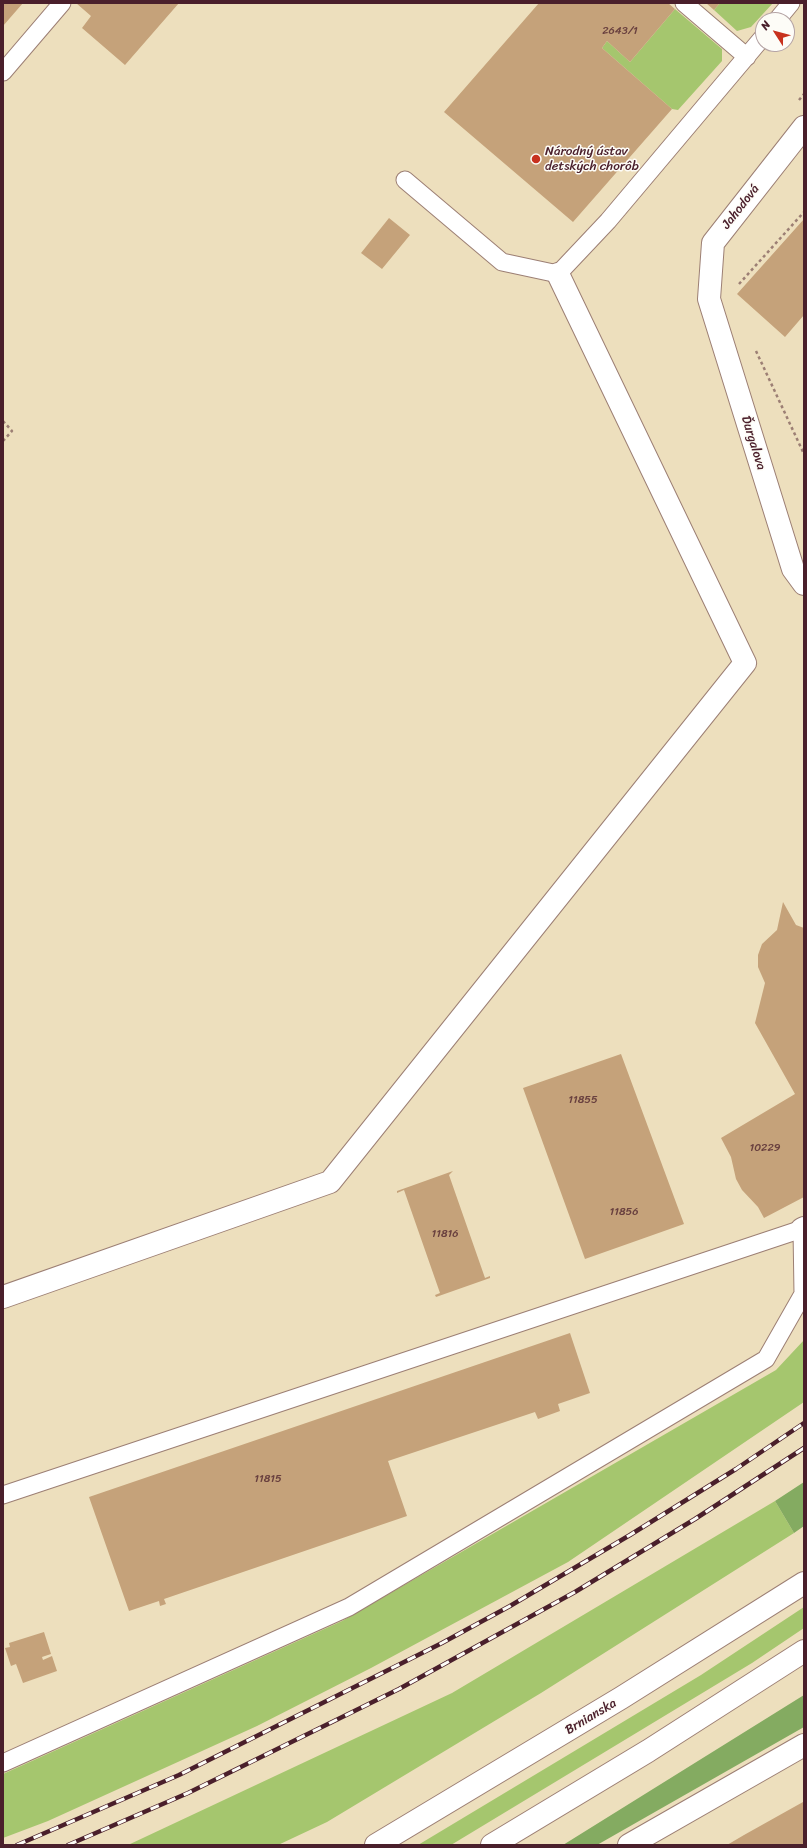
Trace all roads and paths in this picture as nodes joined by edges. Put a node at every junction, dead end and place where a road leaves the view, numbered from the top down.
1 (62, 3) edge
2 (684, 3) edge
3 (791, 3) edge
4 (784, 12) edge
5 (755, 46) edge
6 (746, 57) junction
7 (3, 72) edge
8 (804, 127) edge
9 (405, 180) dead end
10 (804, 212) edge
11 (558, 274) junction
12 (736, 287) dead end
13 (709, 299) joint
14 (754, 346) dead end
15 (3, 421) edge
16 (3, 441) edge
17 (804, 454) edge
18 (804, 584) edge
19 (803, 1229) edge
20 (3, 1297) edge
21 (3, 1495) edge
22 (804, 1583) edge
23 (804, 1651) edge
24 (804, 1745) edge
25 (3, 1764) edge
26 (376, 1845) edge
27 (492, 1845) edge
28 (630, 1845) edge

1 - 7 lane
2 - 6 lane
3 - 4 lane
5 - 6 lane
6 - 11 lane
8 - 13 street, Jahodová
9 - 11 lane
10 - 12 path
11 - 20 street
13 - 18 street, Ďurgalova
14 - 17 path
15 - 16 path
19 - 21 lane
19 - 25 lane
22 - 26 street, Brnianska
23 - 27 street
24 - 28 street

